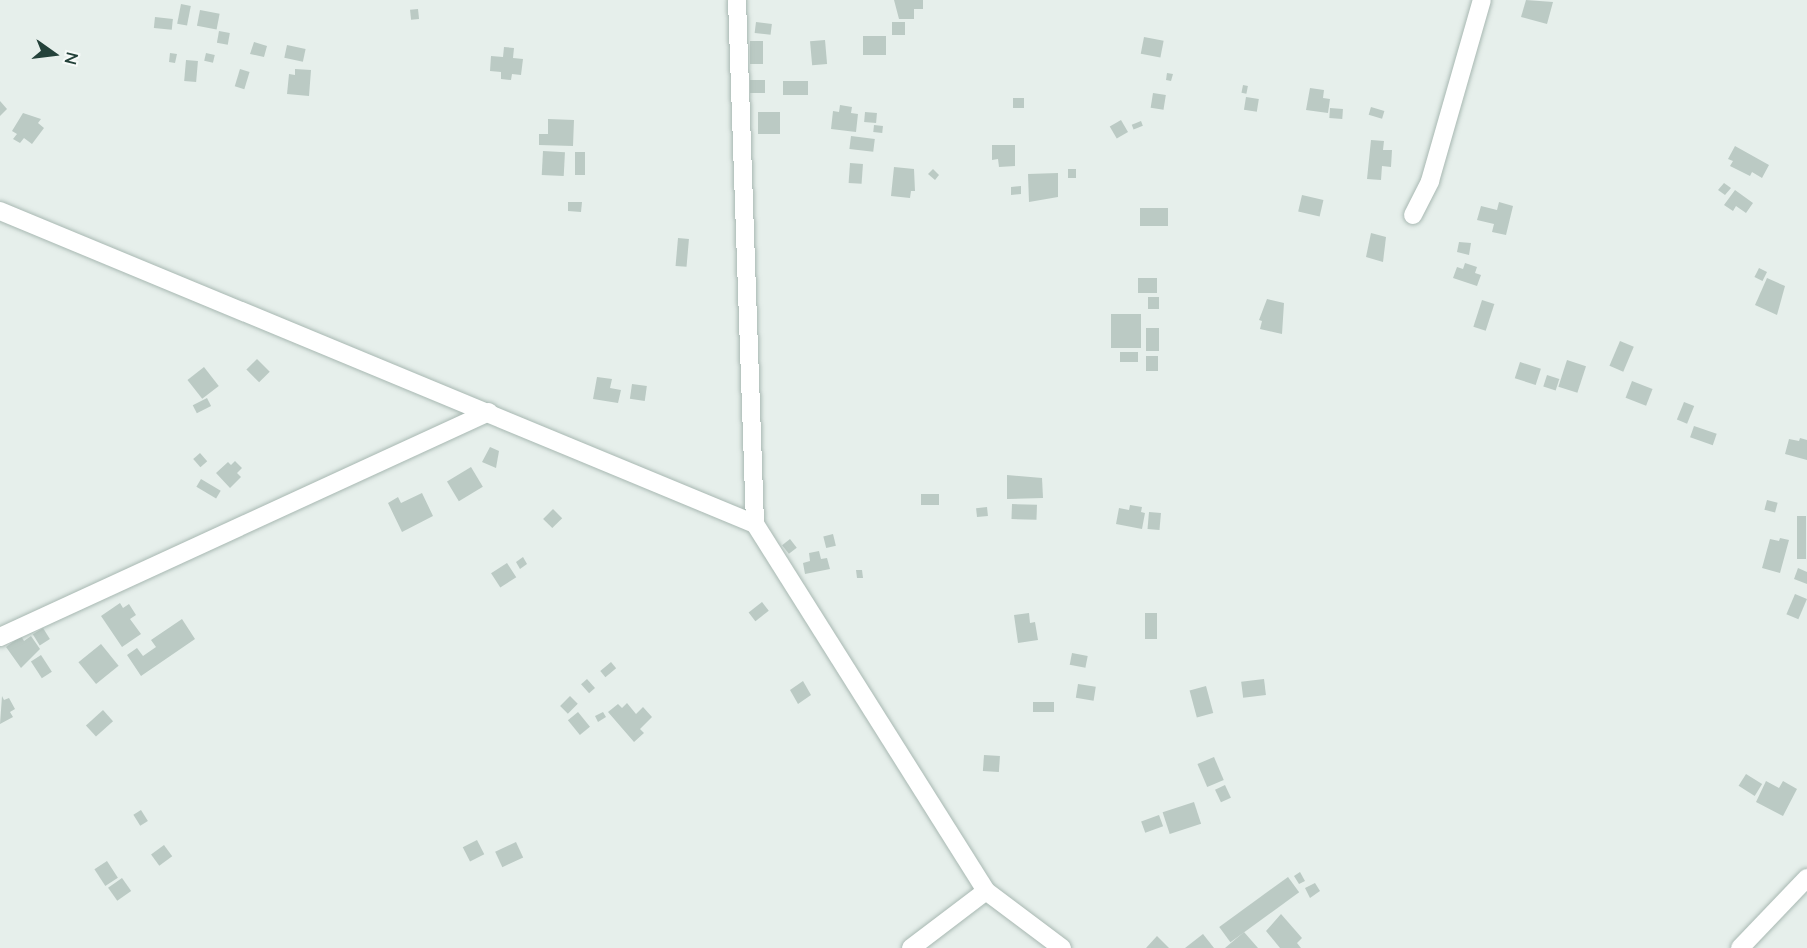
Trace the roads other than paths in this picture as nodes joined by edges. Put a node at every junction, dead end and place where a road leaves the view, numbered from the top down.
1 (737, 0) edge
2 (1482, 0) edge
3 (0, 212) edge
4 (1413, 215) dead end
5 (489, 412) junction
6 (755, 524) junction
7 (0, 637) edge
8 (1807, 878) edge
9 (986, 891) junction
10 (911, 948) edge
11 (1062, 948) edge
12 (1740, 948) edge

1 - 6 street
2 - 4 street
3 - 5 street
5 - 6 street
5 - 7 street
6 - 9 street
8 - 12 street
9 - 10 street
9 - 11 street

